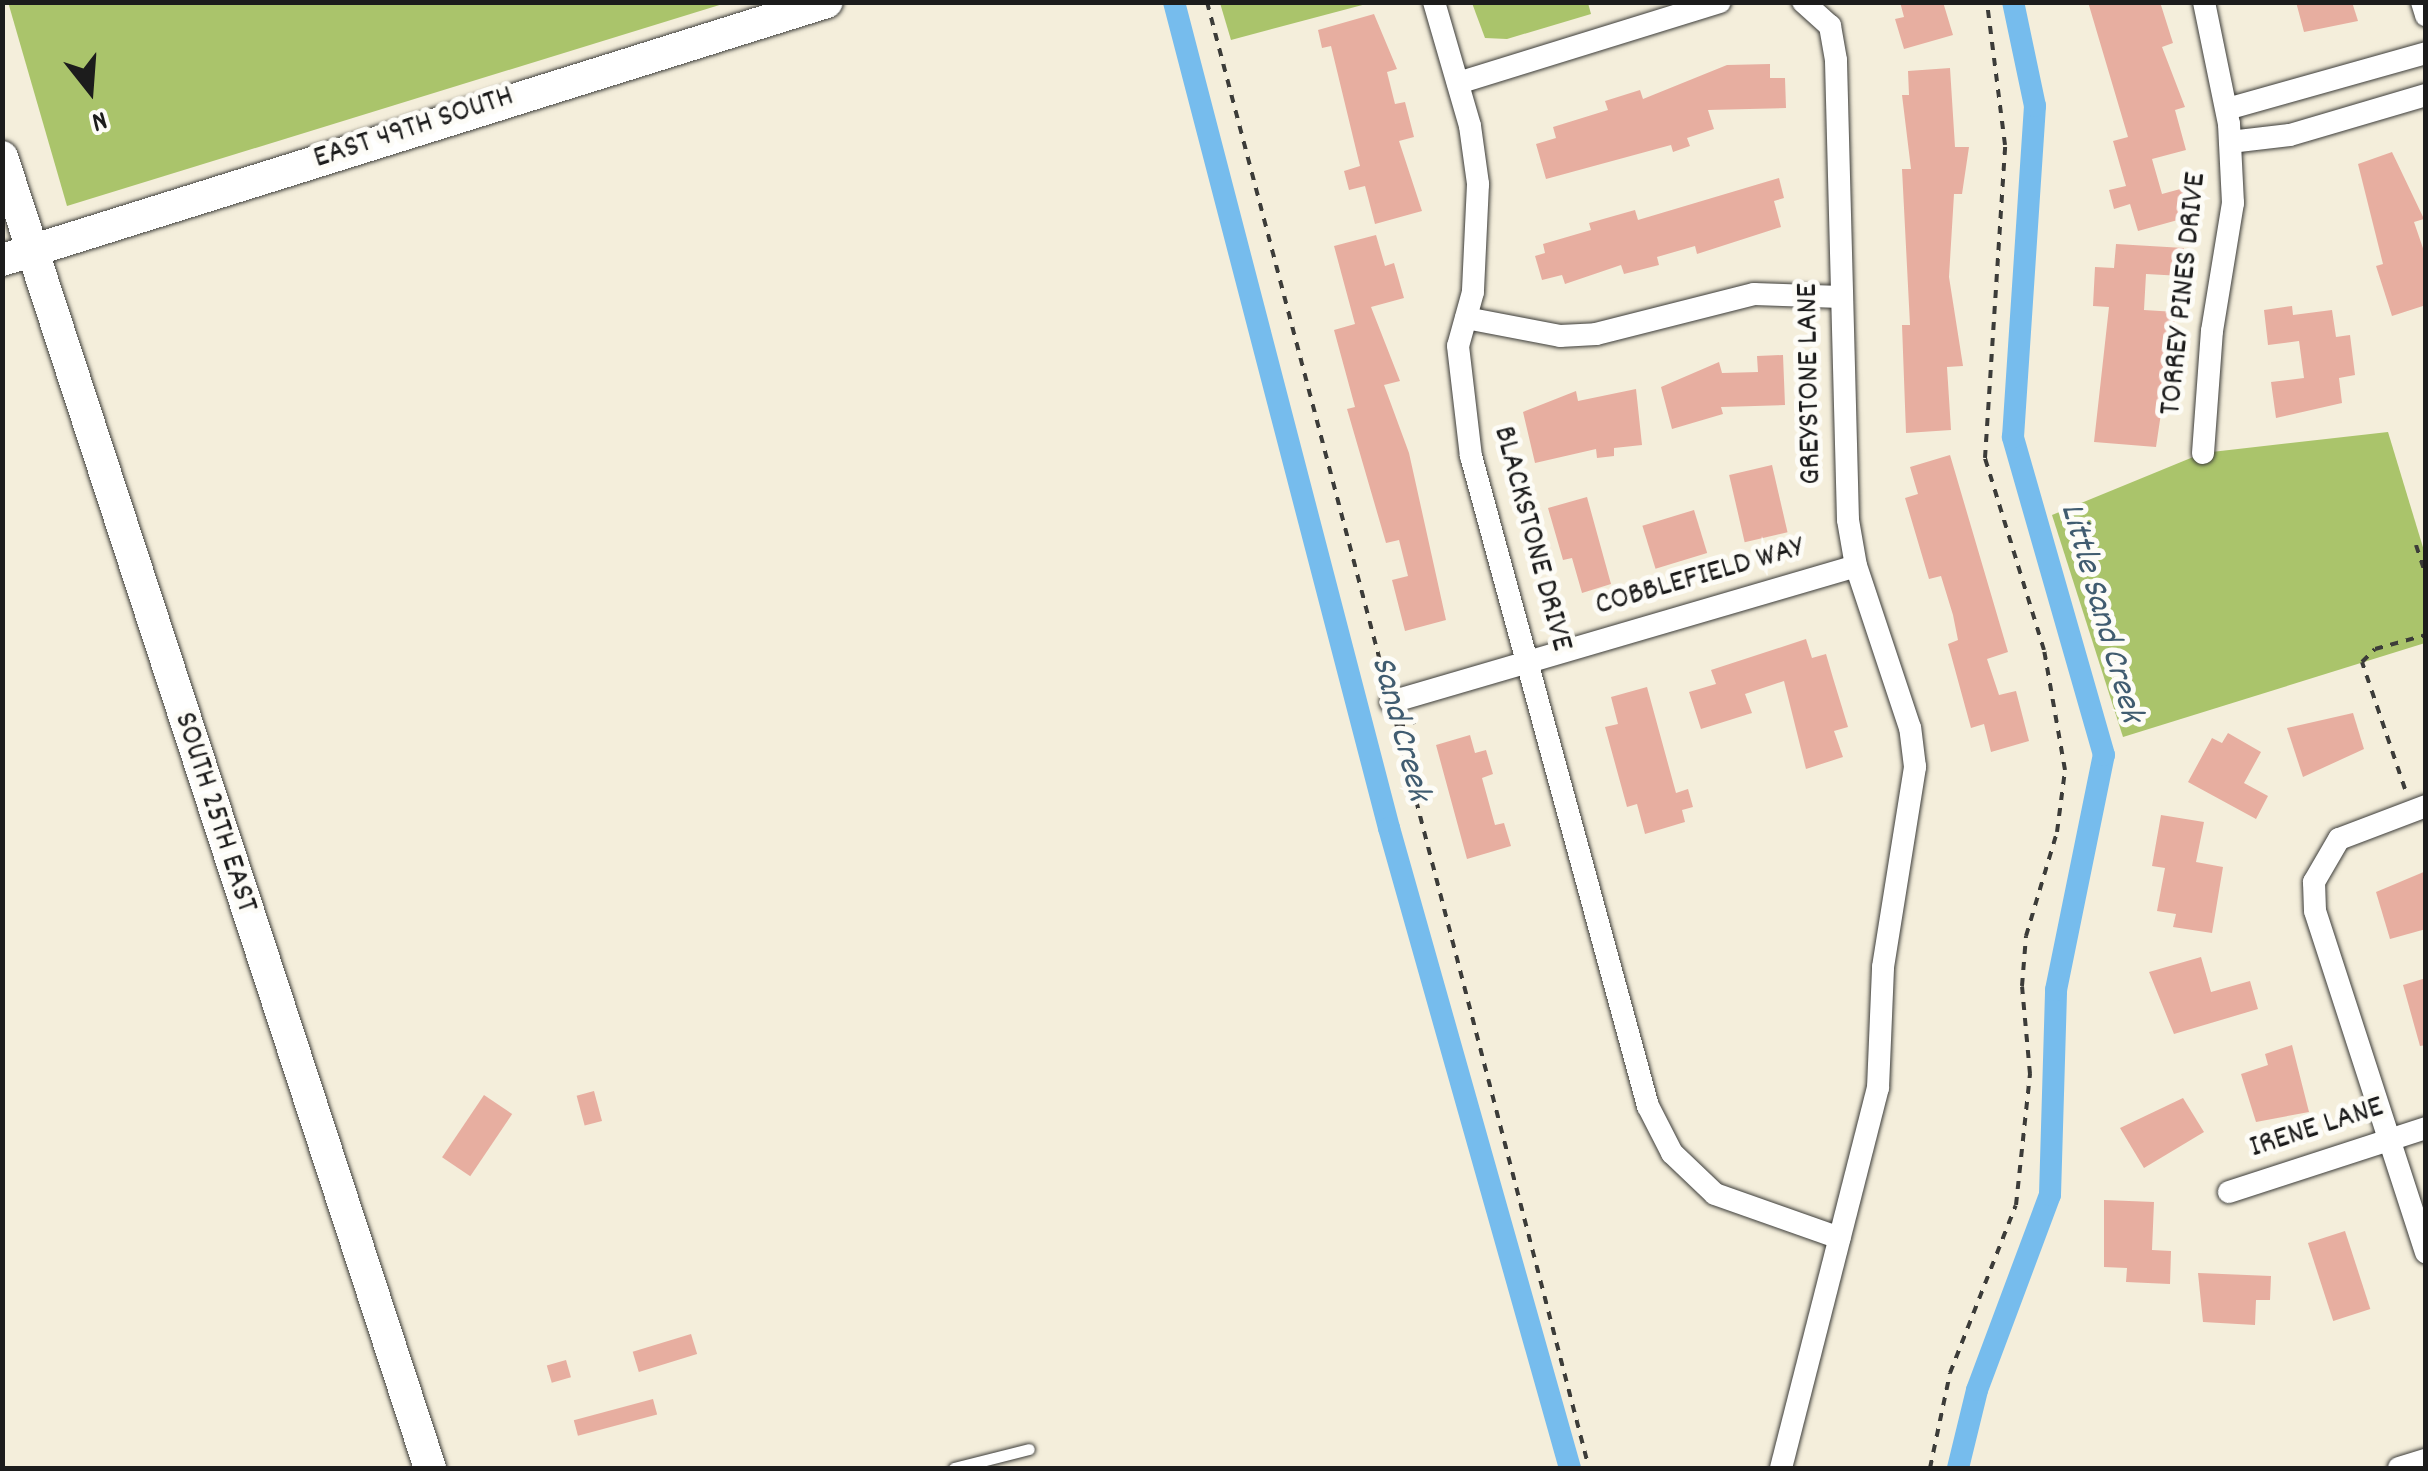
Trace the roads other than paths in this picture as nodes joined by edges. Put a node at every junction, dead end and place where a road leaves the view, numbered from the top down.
1 (827, 2) edge
2 (1434, 2) edge
3 (1720, 2) edge
4 (1803, 2) edge
5 (2204, 2) edge
6 (2422, 2) edge
7 (2426, 15) edge
8 (2426, 53) edge
9 (1458, 83) junction
10 (2293, 92) junction
11 (2426, 95) edge
12 (2226, 109) junction
13 (2305, 130) junction
14 (2230, 142) junction
15 (2, 157) edge
16 (17, 256) edge
17 (1841, 297) junction
18 (1466, 318) junction
19 (2204, 453) dead end
20 (1856, 566) junction
21 (1531, 662) junction
22 (1390, 702) road end
23 (2419, 808) edge
24 (2426, 1128) edge
25 (2388, 1140) junction
26 (2229, 1192) dead end
27 (1839, 1238) junction
28 (2426, 1252) edge
29 (1028, 1448) dead end
30 (2426, 1460) edge
31 (430, 1468) edge
32 (954, 1468) edge
33 (1781, 1468) edge
34 (2399, 1468) edge

1 - 16 main road, EAST 49TH SOUTH
2 - 9 street, BLACKSTONE DRIVE
3 - 9 street
4 - 17 street, GREYSTONE LANE
5 - 12 street, TORREY PINES DRIVE
6 - 7 street
8 - 10 street
9 - 18 street, BLACKSTONE DRIVE
10 - 12 street
10 - 13 street
11 - 13 street, TORREY PINES DRIVE
12 - 14 street, TORREY PINES DRIVE
13 - 14 street, TORREY PINES DRIVE
14 - 19 street, TORREY PINES DRIVE
15 - 16 main road, SOUTH 25TH EAST
16 - 31 main road, SOUTH 25TH EAST
17 - 18 street
17 - 20 street, GREYSTONE LANE
18 - 21 street, BLACKSTONE DRIVE
20 - 21 street, COBBLEFIELD WAY
20 - 27 street, GREYSTONE LANE
21 - 22 street, COBBLEFIELD WAY
21 - 27 street, BLACKSTONE DRIVE
23 - 25 street
24 - 25 street, IRENE LANE
25 - 26 street, IRENE LANE
25 - 28 street
27 - 33 street, GREYSTONE LANE
29 - 32 lane
30 - 34 street

